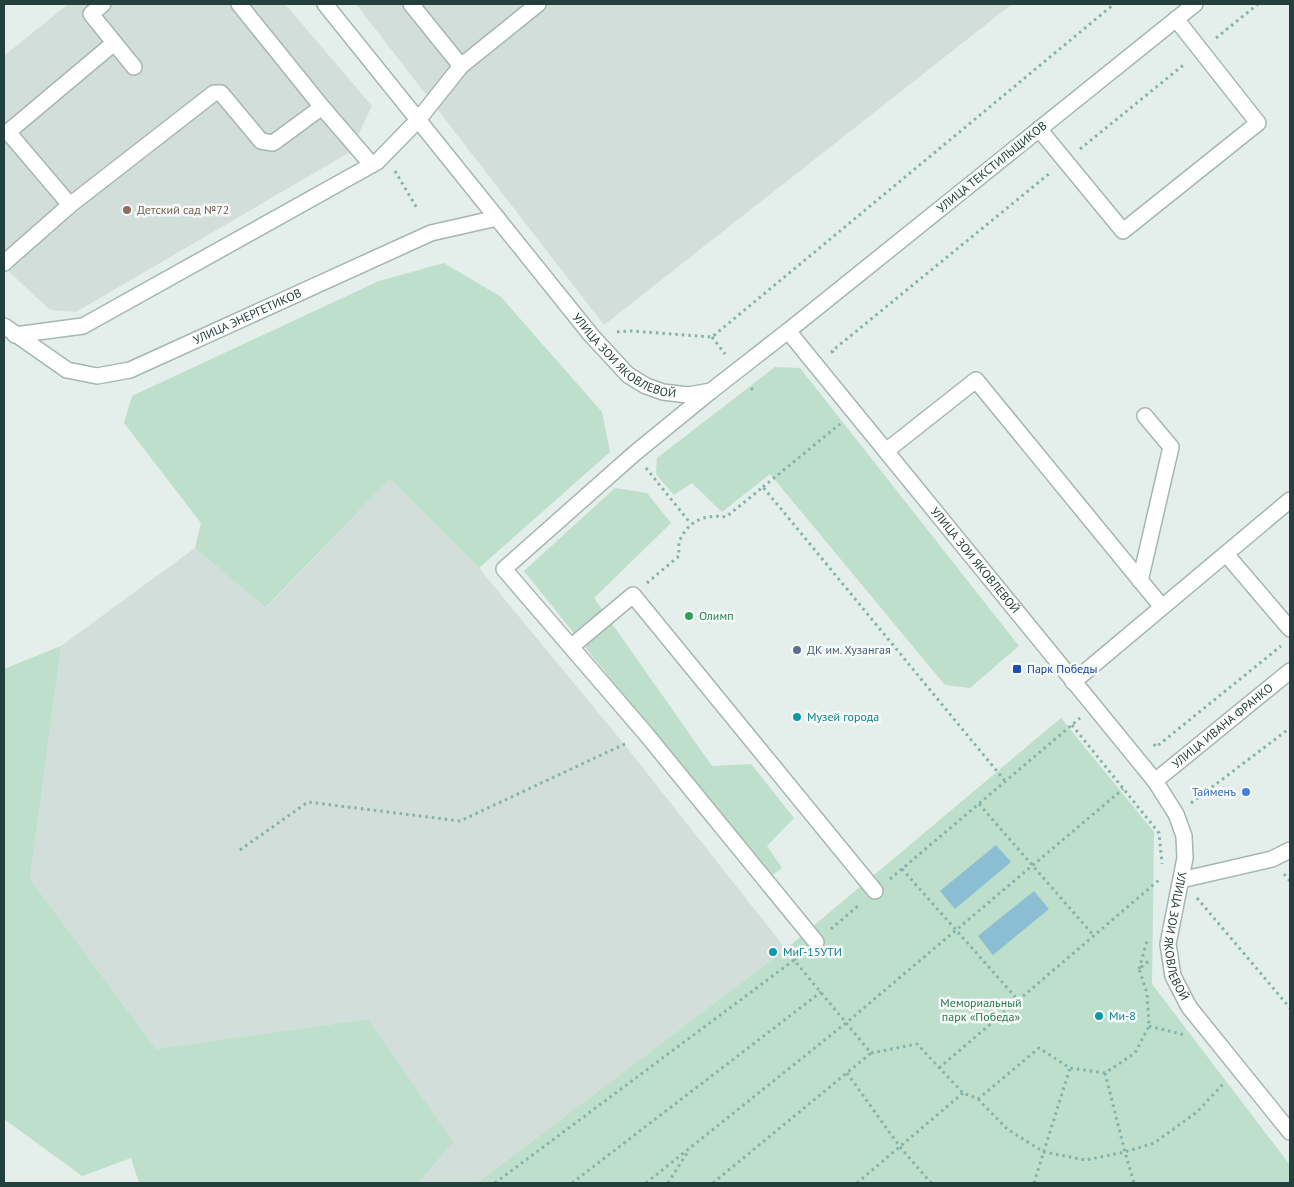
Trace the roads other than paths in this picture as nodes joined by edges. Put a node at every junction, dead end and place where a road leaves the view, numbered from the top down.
1 (104, 4) edge
2 (239, 4) edge
3 (325, 4) edge
4 (411, 4) edge
5 (538, 4) edge
6 (1195, 4) edge
7 (1176, 19) junction
8 (114, 43) junction
9 (461, 66) junction
10 (134, 67) dead end
11 (322, 107) junction
12 (418, 120) junction
13 (1039, 129) junction
14 (372, 165) junction
15 (70, 205) junction
16 (497, 218) junction
17 (4, 263) edge
18 (9, 330) edge
19 (788, 330) junction
20 (711, 391) junction
21 (1145, 416) dead end
22 (886, 451) junction
23 (1290, 500) edge
24 (1226, 554) junction
25 (1140, 581) junction
26 (1162, 607) junction
27 (1290, 629) edge
28 (572, 646) junction
29 (1290, 671) edge
30 (1073, 682) junction
31 (1155, 782) junction
32 (1290, 850) edge
33 (1181, 880) junction
34 (875, 891) road end
35 (816, 942) road end
36 (1290, 1132) edge

1 - 8 street
2 - 11 street
3 - 12 street, УЛИЦА ЗОИ ЯКОВЛЕВОЙ
4 - 9 street
5 - 9 street
6 - 7 street, УЛИЦА ТЕКСТИЛЬЩИКОВ
7 - 13 street, УЛИЦА ТЕКСТИЛЬЩИКОВ
7 - 13 street
8 - 10 street
8 - 15 street
9 - 12 street
11 - 14 street
11 - 15 street
12 - 14 street
12 - 16 street, УЛИЦА ЗОИ ЯКОВЛЕВОЙ
13 - 19 street, УЛИЦА ТЕКСТИЛЬЩИКОВ
14 - 18 street
15 - 17 street
16 - 18 street, УЛИЦА ЭНЕРГЕТИКОВ
16 - 20 street, УЛИЦА ЗОИ ЯКОВЛЕВОЙ
19 - 20 street, УЛИЦА ЗОИ ЯКОВЛЕВОЙ
19 - 22 street, УЛИЦА ЗОИ ЯКОВЛЕВОЙ
20 - 28 street
21 - 25 street
22 - 25 street
22 - 30 street, УЛИЦА ЗОИ ЯКОВЛЕВОЙ
23 - 24 street
24 - 26 street
24 - 27 street
25 - 26 street
26 - 30 street
28 - 34 street
28 - 35 street
29 - 31 street, УЛИЦА ИВАНА ФРАНКО
30 - 31 street, УЛИЦА ЗОИ ЯКОВЛЕВОЙ
31 - 33 street, УЛИЦА ЗОИ ЯКОВЛЕВОЙ
32 - 33 street
33 - 36 street, УЛИЦА ЗОИ ЯКОВЛЕВОЙ

